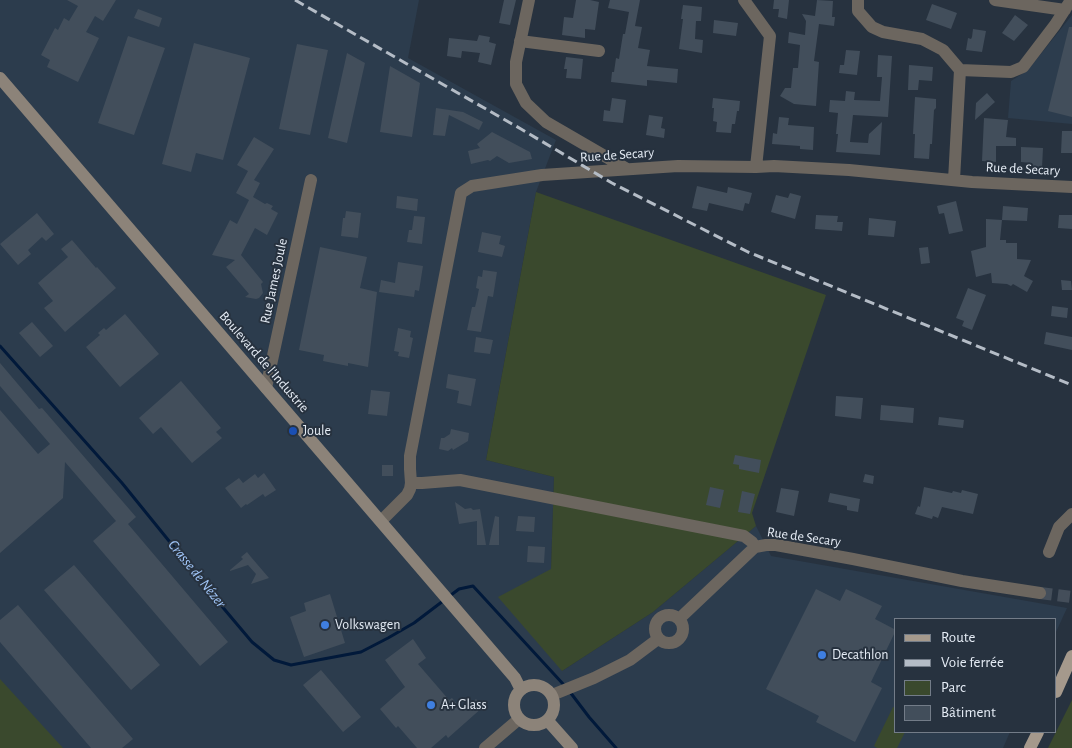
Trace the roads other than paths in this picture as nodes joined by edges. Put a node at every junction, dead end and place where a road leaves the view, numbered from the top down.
1 (529, 0) edge
2 (744, 0) edge
3 (858, 0) edge
4 (995, 0) edge
5 (1010, 1) edge
6 (1068, 5) edge
7 (520, 41) junction
8 (599, 51) dead end
9 (960, 70) junction
10 (0, 78) edge
11 (756, 167) junction
12 (627, 169) junction
13 (311, 180) dead end
14 (954, 180) junction
15 (1072, 187) edge
16 (266, 388) junction
17 (411, 482) junction
18 (1072, 514) edge
19 (381, 521) junction
20 (755, 547) junction
21 (1049, 552) dead end
22 (1040, 593) tunnel mouth
23 (678, 619) junction
24 (658, 638) junction
25 (1072, 656) edge
26 (522, 690) junction
27 (1057, 690) edge
28 (563, 691) junction
29 (519, 718) junction
30 (548, 721) junction
31 (1038, 733) edge
32 (485, 748) edge
33 (572, 748) edge
34 (1030, 748) edge

1 - 7 street
2 - 11 street
3 - 9 street
4 - 5 street
5 - 6 street
6 - 9 street
7 - 8 street
7 - 12 street
9 - 14 street
10 - 16 street, Boulevard de l'Industrie
11 - 12 street, Rue de Secary
11 - 14 street, Rue de Secary
12 - 17 street, Rue de Secary
13 - 16 street, Rue James Joule
14 - 15 street, Rue de Secary
16 - 19 street, Boulevard de l'Industrie
17 - 19 street
17 - 20 street, Rue de Secary
18 - 21 street
19 - 26 street, Boulevard de l'Industrie
20 - 22 street, Rue de Secary
20 - 23 street
23 - 24 street
23 - 24 street
24 - 28 street
25 - 27 main road
26 - 28 street
26 - 29 street
28 - 30 street
29 - 30 street
29 - 32 street
30 - 33 street
31 - 34 main road

